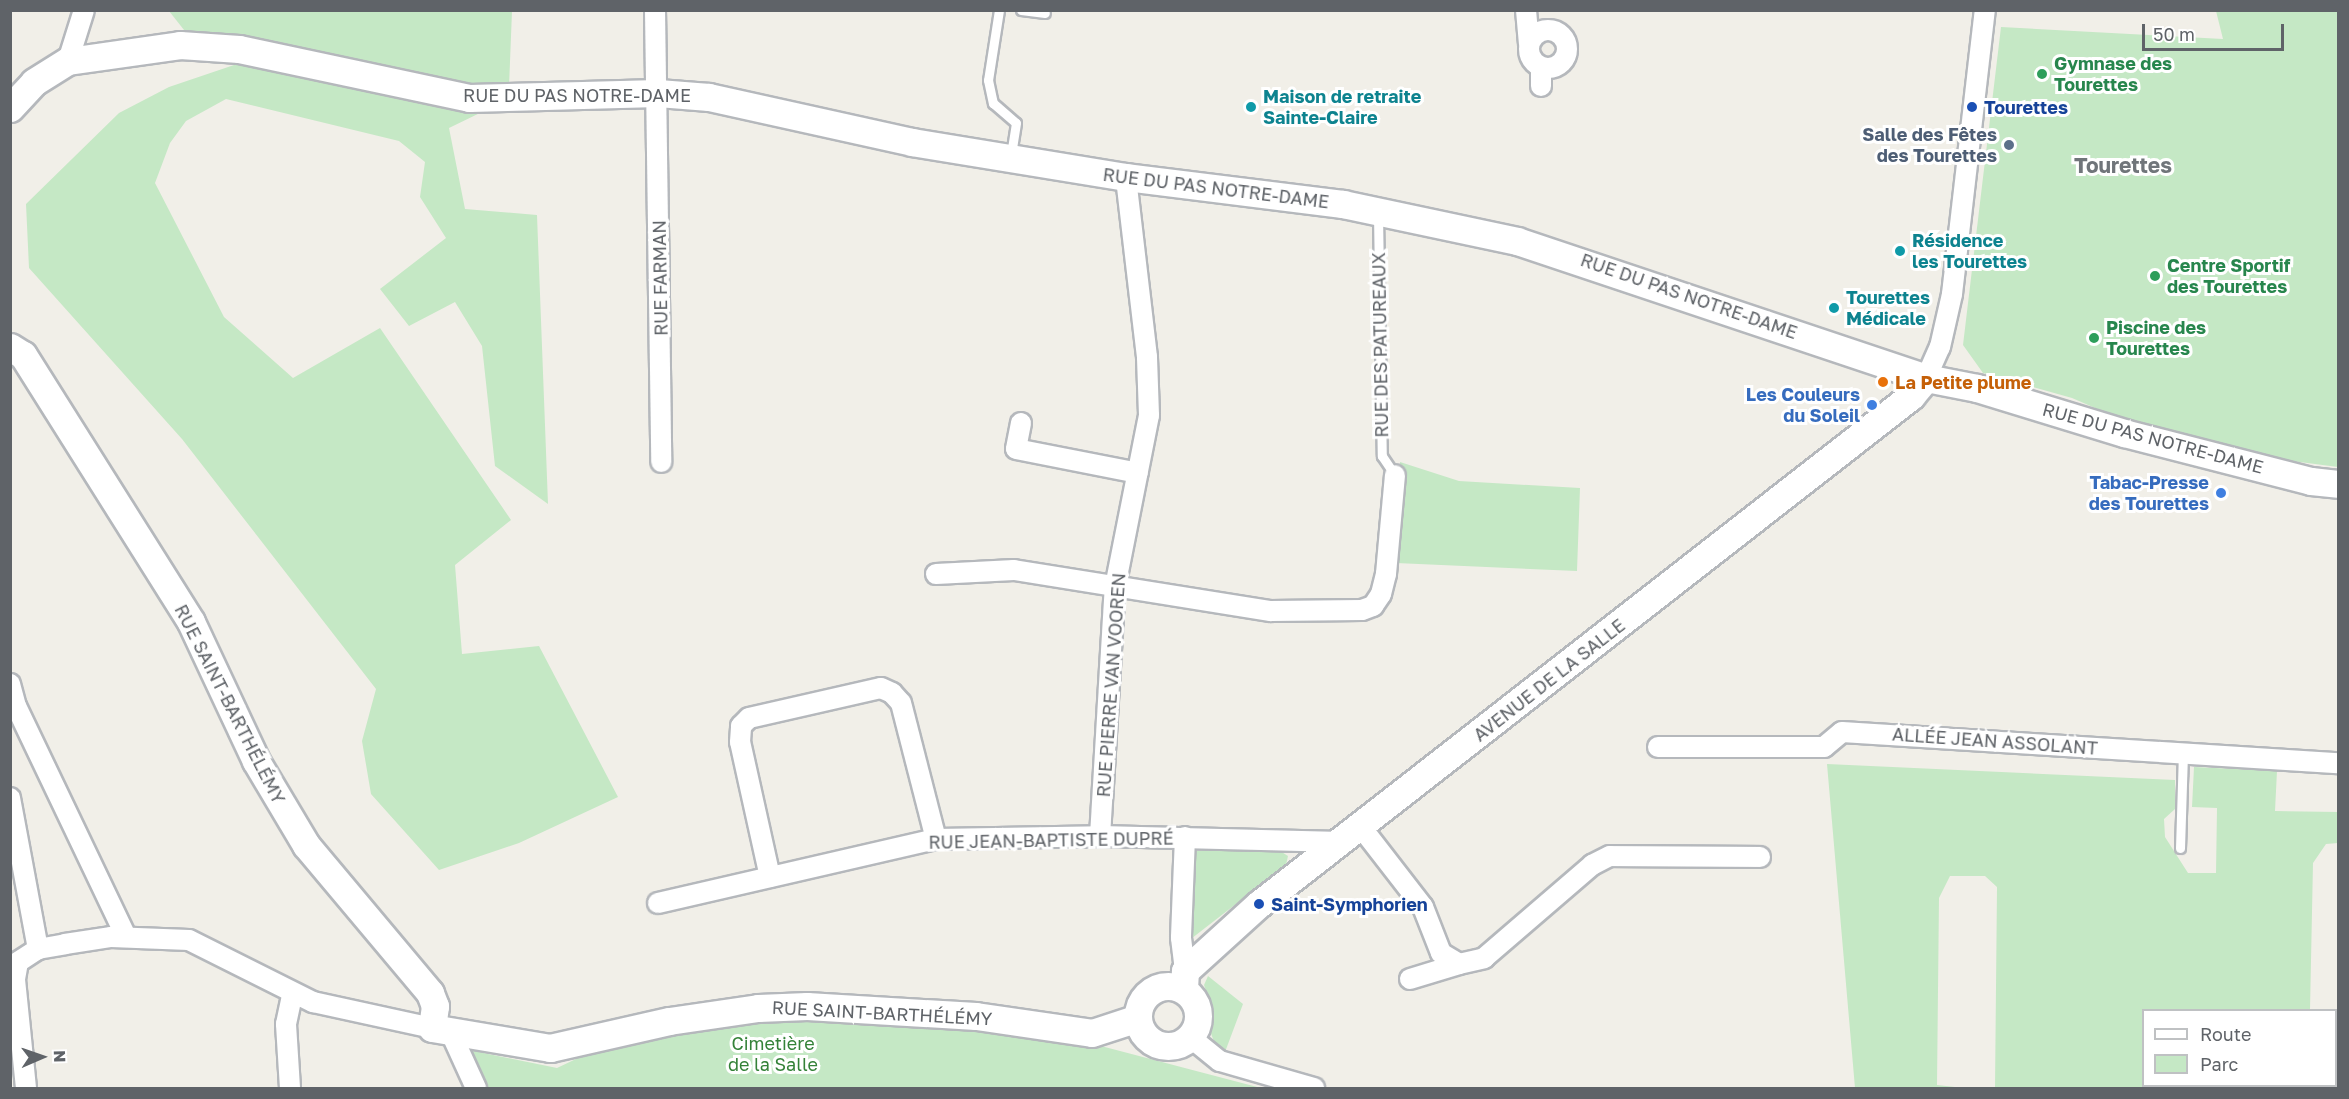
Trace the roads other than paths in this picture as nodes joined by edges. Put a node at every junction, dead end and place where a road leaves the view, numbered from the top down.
1 (84, 10) edge
2 (654, 10) edge
3 (999, 10) edge
4 (1021, 10) edge
5 (1526, 10) edge
6 (1985, 10) edge
7 (1045, 13) dead end
8 (1529, 43) junction
9 (68, 61) junction
10 (658, 93) junction
11 (10, 108) edge
12 (1011, 158) junction
13 (1126, 177) junction
14 (1378, 212) junction
15 (10, 347) edge
16 (1926, 378) junction
17 (1021, 423) dead end
18 (661, 462) dead end
19 (1138, 474) junction
20 (1395, 475) joint
21 (2338, 484) edge
22 (936, 574) dead end
23 (1115, 587) junction
24 (10, 684) edge
25 (1658, 747) dead end
26 (2184, 753) junction
27 (2338, 764) edge
28 (10, 798) edge
29 (1352, 834) junction
30 (1100, 837) junction
31 (1185, 837) junction
32 (936, 839) junction
33 (2180, 848) dead end
34 (1760, 857) dead end
35 (770, 877) junction
36 (658, 903) dead end
37 (126, 937) junction
38 (38, 949) junction
39 (1459, 964) junction
40 (1410, 979) dead end
41 (1184, 980) junction
42 (292, 995) junction
43 (1138, 1018) junction
44 (441, 1029) junction
45 (1190, 1037) junction
46 (26, 1089) edge
47 (290, 1089) edge
48 (476, 1089) edge
49 (1314, 1089) edge

1 - 9 street
2 - 10 street, RUE FARMAN
3 - 12 lane
4 - 7 lane
5 - 8 street
6 - 16 street
8 - 8 street
9 - 10 street, RUE DU PAS NOTRE-DAME
9 - 11 street
10 - 12 street, RUE DU PAS NOTRE-DAME
10 - 18 street, RUE FARMAN
12 - 13 street, RUE DU PAS NOTRE-DAME
13 - 14 street, RUE DU PAS NOTRE-DAME
13 - 19 street, RUE PIERRE VAN VOOREN
14 - 16 street, RUE DU PAS NOTRE-DAME
14 - 20 lane, RUE DES PATUREAUX
15 - 44 street, RUE SAINT-BARTHÉLÉMY
16 - 21 street, RUE DU PAS NOTRE-DAME
16 - 29 street, AVENUE DE LA SALLE
17 - 19 street
19 - 23 street, RUE PIERRE VAN VOOREN
20 - 23 street
22 - 23 street
23 - 30 street, RUE PIERRE VAN VOOREN
24 - 37 street
25 - 26 street, ALLÉE JEAN ASSOLANT
26 - 27 street, ALLÉE JEAN ASSOLANT
26 - 33 lane
28 - 38 street
29 - 31 street, RUE JEAN-BAPTISTE DUPRÉ
29 - 39 street
29 - 41 street, AVENUE DE LA SALLE
30 - 31 street, RUE JEAN-BAPTISTE DUPRÉ
30 - 32 street, RUE JEAN-BAPTISTE DUPRÉ
31 - 41 street
32 - 35 street, RUE JEAN-BAPTISTE DUPRÉ
32 - 35 street
34 - 39 street
35 - 36 street, RUE JEAN-BAPTISTE DUPRÉ
37 - 38 street
37 - 42 street
38 - 46 street
39 - 40 street
41 - 43 street
41 - 45 street
42 - 44 street
42 - 47 street
43 - 44 street, RUE SAINT-BARTHÉLÉMY
43 - 45 street
44 - 48 street
45 - 49 street

